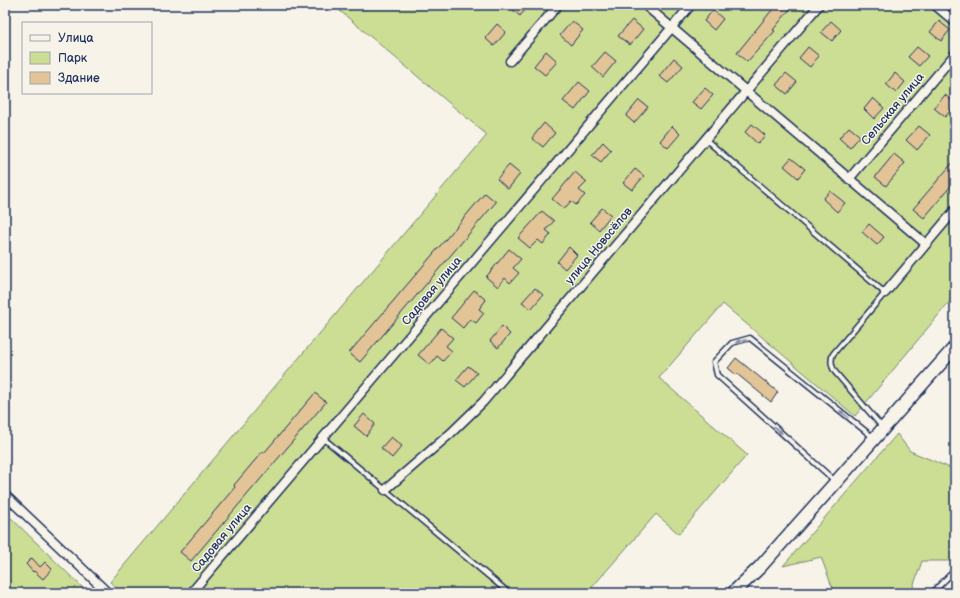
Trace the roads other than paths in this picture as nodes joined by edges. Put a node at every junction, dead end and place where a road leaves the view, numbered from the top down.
1 (558, 5) edge
2 (645, 5) edge
3 (691, 5) edge
4 (819, 5) edge
5 (935, 5) edge
6 (955, 22) edge
7 (672, 28) junction
8 (955, 54) edge
9 (510, 62) dead end
10 (746, 91) junction
11 (705, 139) junction
12 (849, 179) junction
13 (955, 210) edge
14 (926, 244) junction
15 (885, 293) junction
16 (955, 347) edge
17 (884, 428) junction
18 (323, 438) junction
19 (874, 439) junction
20 (836, 482) junction
21 (385, 490) junction
22 (5, 495) edge
23 (955, 570) edge
24 (937, 587) junction
25 (108, 593) edge
26 (191, 593) edge
27 (509, 593) edge
28 (733, 593) edge
29 (932, 593) edge
30 (943, 593) edge

1 - 9 street
2 - 7 street
3 - 7 street, Садовая улица
4 - 10 street, улица Новосёлов
5 - 6 street
7 - 10 street
7 - 18 street, Садовая улица
8 - 12 street, Сельская улица
10 - 11 street, улица Новосёлов
10 - 12 street
11 - 15 lane
11 - 21 street, улица Новосёлов
12 - 14 street
13 - 14 street
14 - 15 street
15 - 17 lane
16 - 17 main road
17 - 19 main road
18 - 21 lane
18 - 26 street, Садовая улица
19 - 20 main road
19 -> 20 lane
20 - 28 main road
21 - 27 lane
22 - 25 street
23 - 24 lane
24 - 29 lane
24 - 30 lane

